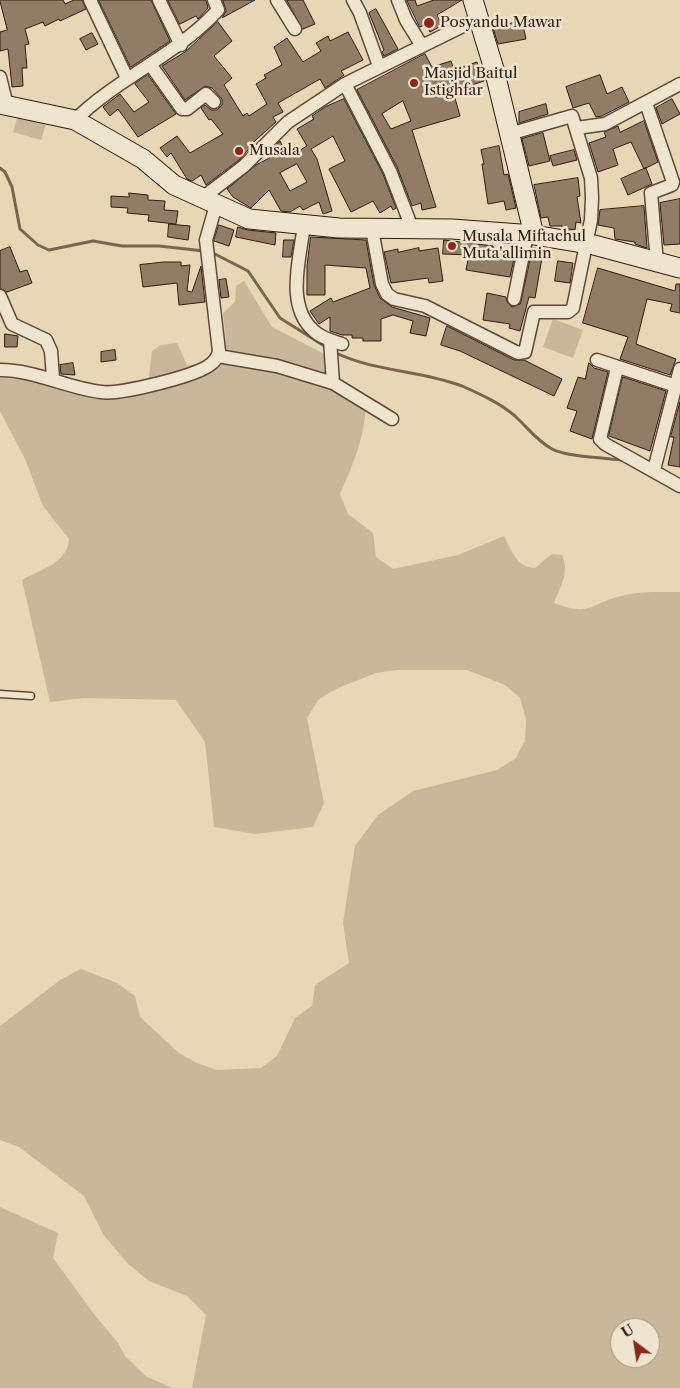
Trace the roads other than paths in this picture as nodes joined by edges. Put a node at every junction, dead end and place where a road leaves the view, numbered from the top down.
1 (90, 0) edge
2 (159, 0) edge
3 (277, 0) edge
4 (352, 0) edge
5 (398, 0) edge
6 (473, 0) edge
7 (216, 5) edge
8 (479, 18) junction
9 (295, 29) dead end
10 (181, 45) junction
11 (422, 46) junction
12 (150, 64) junction
13 (379, 66) junction
14 (0, 77) edge
15 (127, 78) junction
16 (345, 84) junction
17 (680, 84) edge
18 (214, 102) dead end
19 (646, 102) junction
20 (4, 105) edge
21 (76, 120) junction
22 (577, 128) junction
23 (509, 134) junction
24 (209, 202) junction
25 (304, 225) junction
26 (412, 228) junction
27 (372, 229) junction
28 (530, 235) junction
29 (587, 243) junction
30 (657, 263) junction
31 (680, 268) edge
32 (0, 296) edge
33 (514, 299) dead end
34 (218, 356) junction
35 (597, 360) dead end
36 (617, 368) junction
37 (680, 368) edge
38 (0, 370) edge
39 (53, 378) junction
40 (333, 383) junction
41 (676, 394) edge
42 (392, 418) dead end
43 (654, 470) junction
44 (680, 486) edge
45 (0, 694) edge
46 (31, 696) dead end

1 - 15 street
2 - 10 street
3 - 9 street
4 - 13 street
5 - 11 street
6 - 8 street
7 - 10 street
8 - 11 street
8 - 23 street
10 - 12 street
11 - 13 street
12 - 15 street
12 - 18 street
13 - 16 street
14 - 20 street
15 - 21 street
16 - 24 street
16 - 26 street
17 - 19 street
19 - 22 street
19 - 30 street
20 - 21 street
21 - 24 street
22 - 23 street
22 - 29 street
23 - 28 street
24 - 25 street
24 - 34 street
25 - 27 street
25 - 40 street
26 - 27 street
26 - 28 street
27 - 29 street
28 - 29 street
28 - 33 street
29 - 30 street
30 - 31 street
32 - 39 street
34 - 39 street
34 - 40 street
35 - 36 street
36 - 41 street
36 - 43 street
37 - 41 street
38 - 39 street
40 - 42 street
41 - 43 street
43 - 44 street
45 - 46 lane

